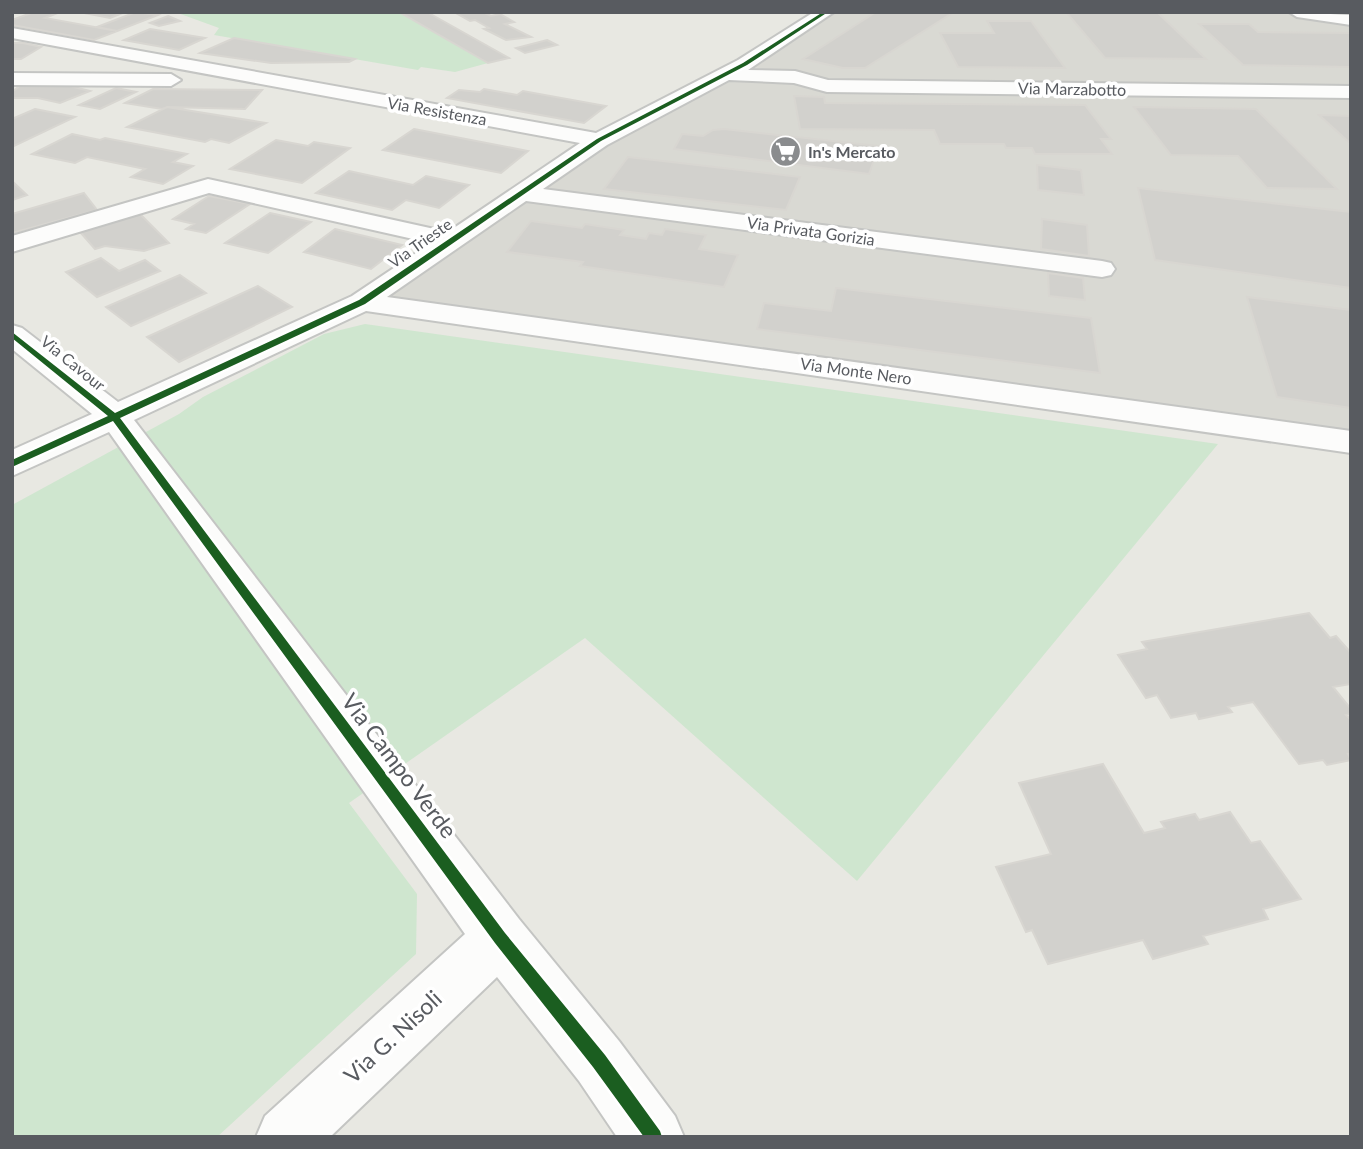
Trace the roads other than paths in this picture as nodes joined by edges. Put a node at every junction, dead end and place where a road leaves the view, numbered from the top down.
1 (826, 12) edge
2 (1297, 12) edge
3 (1351, 20) edge
4 (12, 33) edge
5 (757, 56) junction
6 (12, 63) edge
7 (199, 67) junction
8 (726, 74) junction
9 (795, 77) junction
10 (12, 79) edge
11 (275, 81) junction
12 (1351, 92) edge
13 (599, 140) junction
14 (521, 193) junction
15 (451, 240) junction
16 (12, 244) edge
17 (1101, 270) dead end
18 (362, 302) junction
19 (12, 334) edge
20 (114, 416) junction
21 (1351, 442) edge
22 (12, 464) edge
23 (500, 938) junction
24 (286, 1137) edge
25 (654, 1137) edge

1 - 5 street, Via Trieste
2 - 3 street
4 - 7 street, Via Resistenza
5 - 8 street, Via Trieste
5 - 9 street
6 - 7 street, Via Resistenza
7 - 11 street, Via Resistenza
8 - 9 street
8 - 13 street, Via Trieste
9 - 12 street, Via Marzabotto
10 - 11 street, Via Resistenza
11 - 13 street, Via Resistenza
13 - 14 street, Via Trieste
14 - 15 street, Via Trieste
14 - 17 street, Via Privata Gorizia
15 - 16 street
15 - 18 street, Via Trieste
18 - 20 street, Via Trieste
18 - 21 street, Via Monte Nero
19 - 20 street, Via Cavour
20 - 22 street, Via Trieste
20 - 23 street, Via Campo Verde
23 - 24 street, Via G. Nisoli
23 - 25 street, Via Campo Verde

